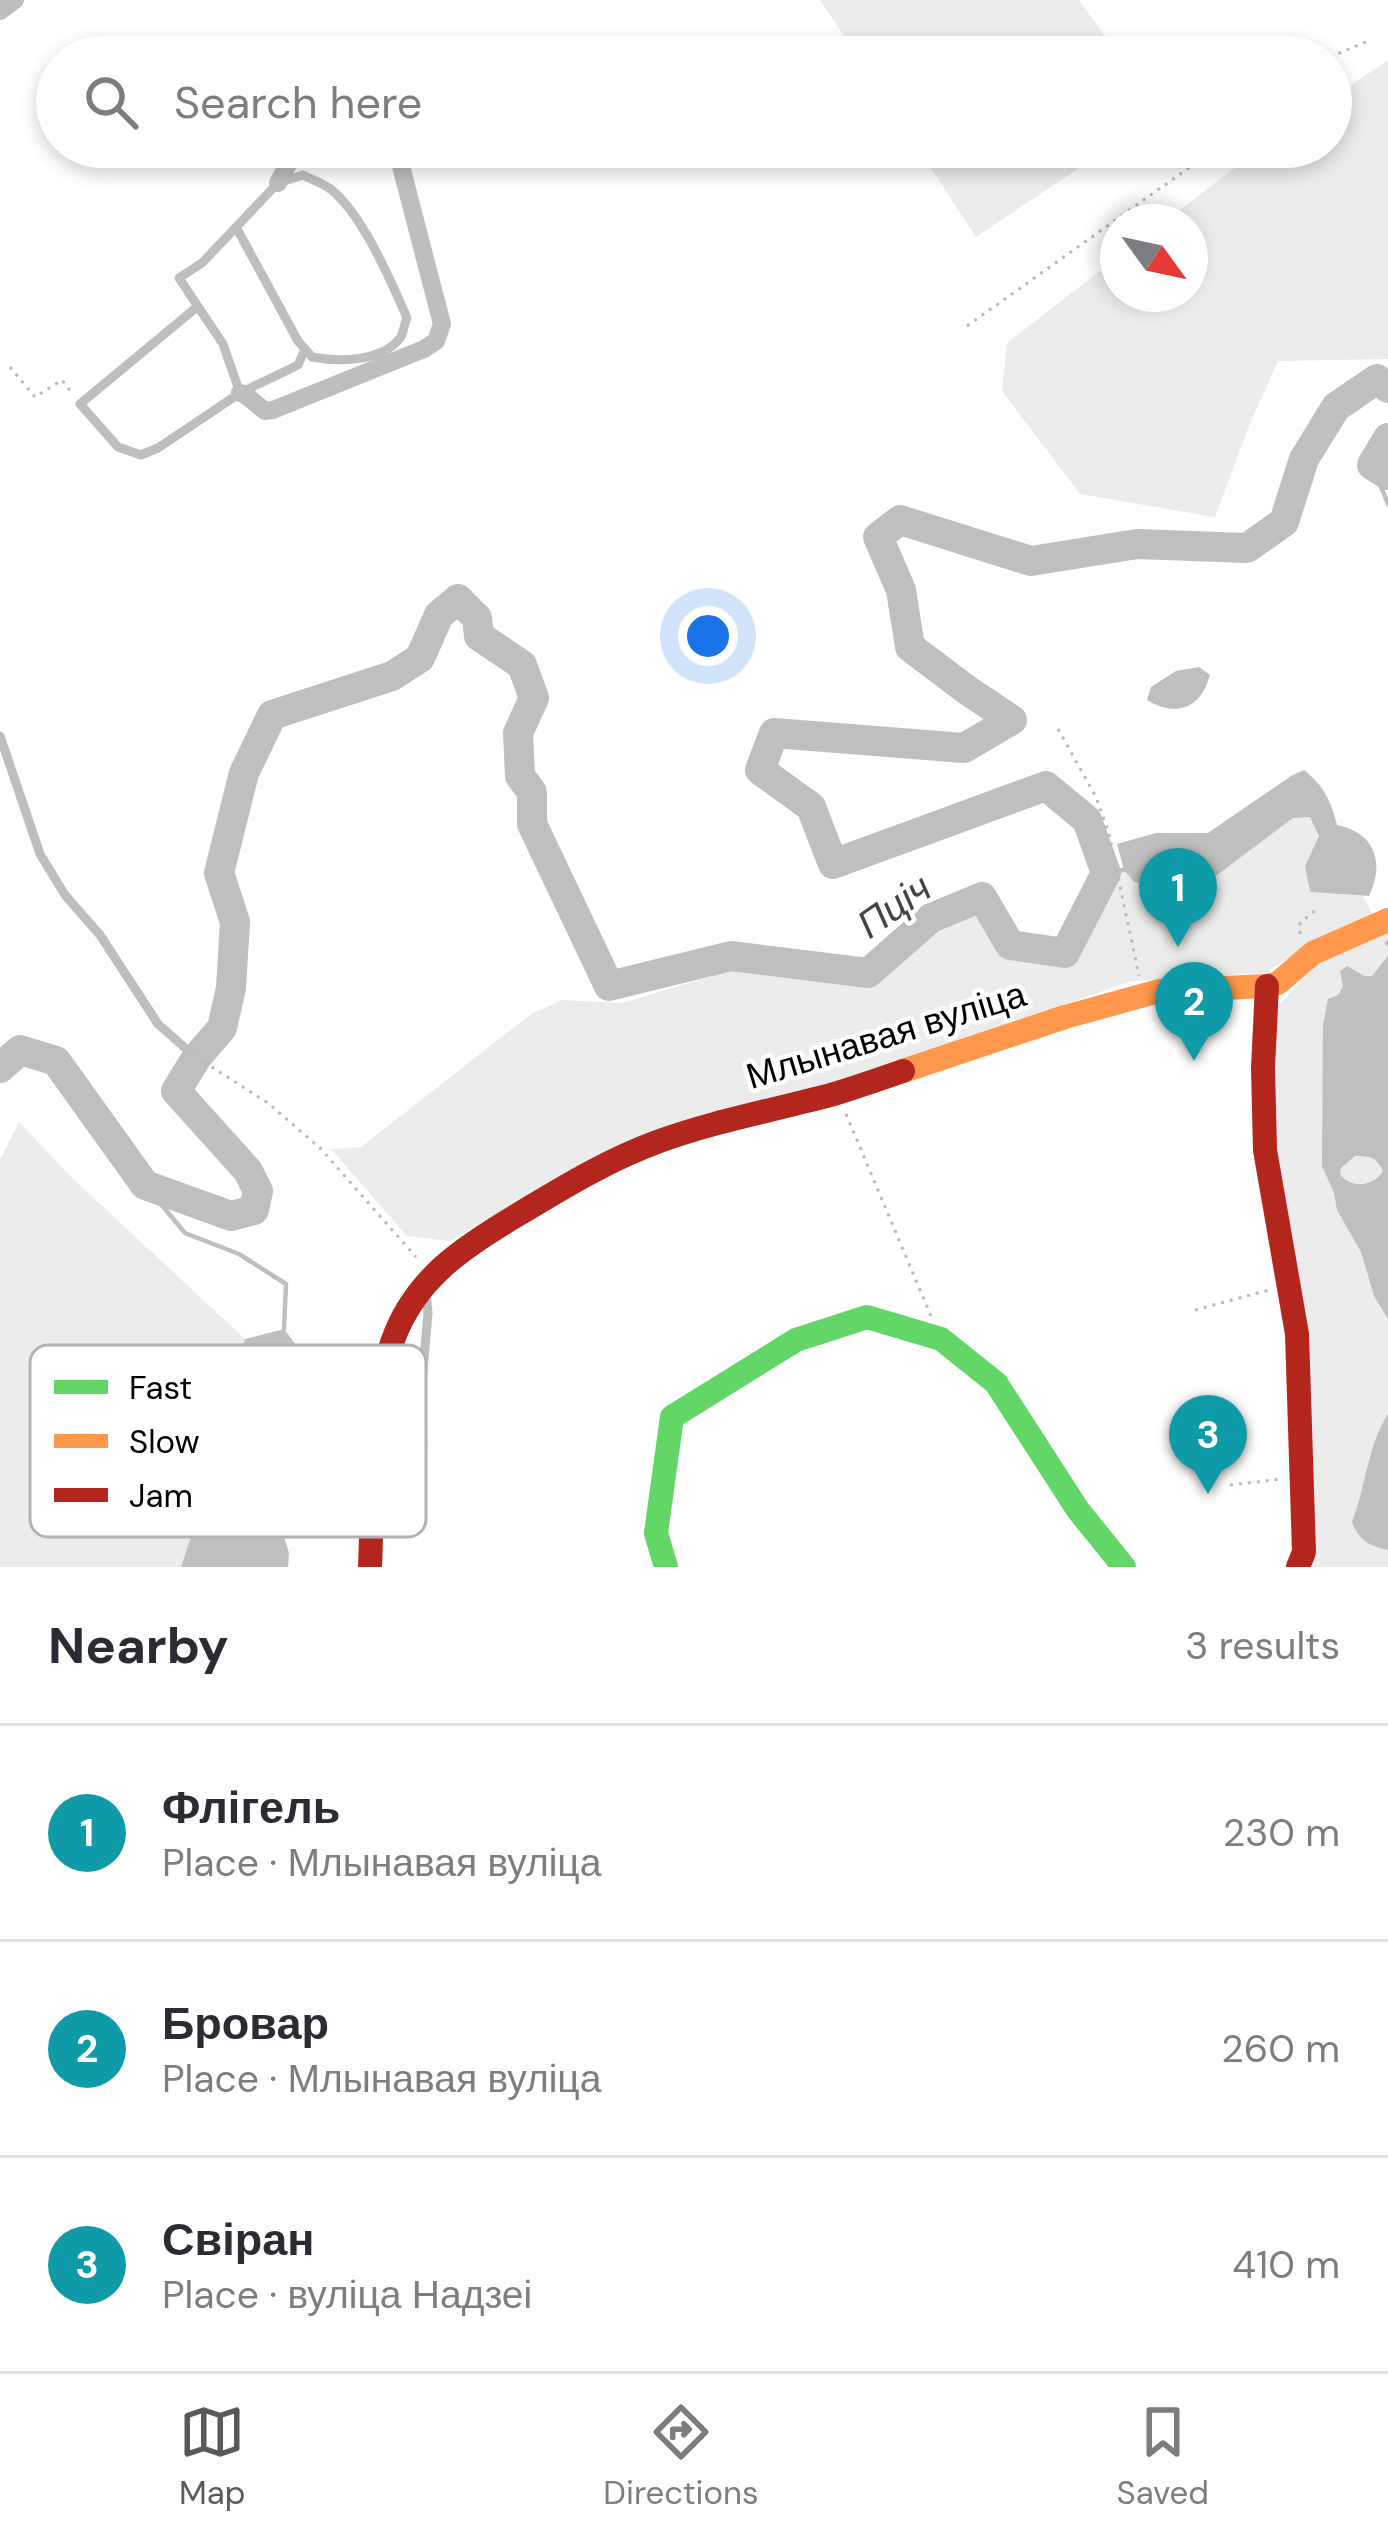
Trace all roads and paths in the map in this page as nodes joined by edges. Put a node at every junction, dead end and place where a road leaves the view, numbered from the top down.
1 (15, 0) edge
2 (0, 11) edge
3 (1368, 41) dead end
4 (1352, 48) edge
5 (286, 168) edge
6 (401, 168) edge
7 (1189, 168) edge
8 (278, 183) junction
9 (236, 227) junction
10 (197, 307) junction
11 (967, 326) dead end
12 (304, 349) junction
13 (10, 367) dead end
14 (68, 389) dead end
15 (240, 393) junction
16 (1058, 729) dead end
17 (0, 736) edge
18 (1318, 908) dead end
19 (1383, 922) edge
20 (1306, 959) junction
21 (1267, 986) junction
22 (1144, 995) junction
23 (197, 1058) joint
24 (837, 1093) junction
25 (429, 1277) junction
26 (1288, 1285) junction
27 (1196, 1310) dead end
28 (941, 1339) junction
29 (392, 1345) edge
30 (424, 1345) edge
31 (1302, 1476) junction
32 (1230, 1485) dead end
33 (371, 1537) edge
34 (370, 1567) edge
35 (666, 1567) edge
36 (1124, 1567) edge
37 (1298, 1567) edge

1 - 2 street
3 - 4 path
5 - 8 street
6 - 15 street
7 - 11 path
8 - 9 lane
8 - 12 lane
9 - 10 lane
9 - 12 lane
10 - 15 lane
10 - 15 lane
12 - 15 lane
13 - 14 path
16 - 22 path
17 - 23 lane
18 - 20 path
19 - 20 street
20 - 21 street
21 - 22 street, Млынавая вуліца
21 - 26 street
22 - 24 street, Млынавая вуліца
23 - 25 path
24 - 25 street, Млынавая вуліца
24 - 28 path
25 - 29 street
25 - 30 lane
26 - 27 path
26 - 31 street
28 - 35 street
28 - 36 street
31 - 32 path
31 - 37 street
33 - 34 street

